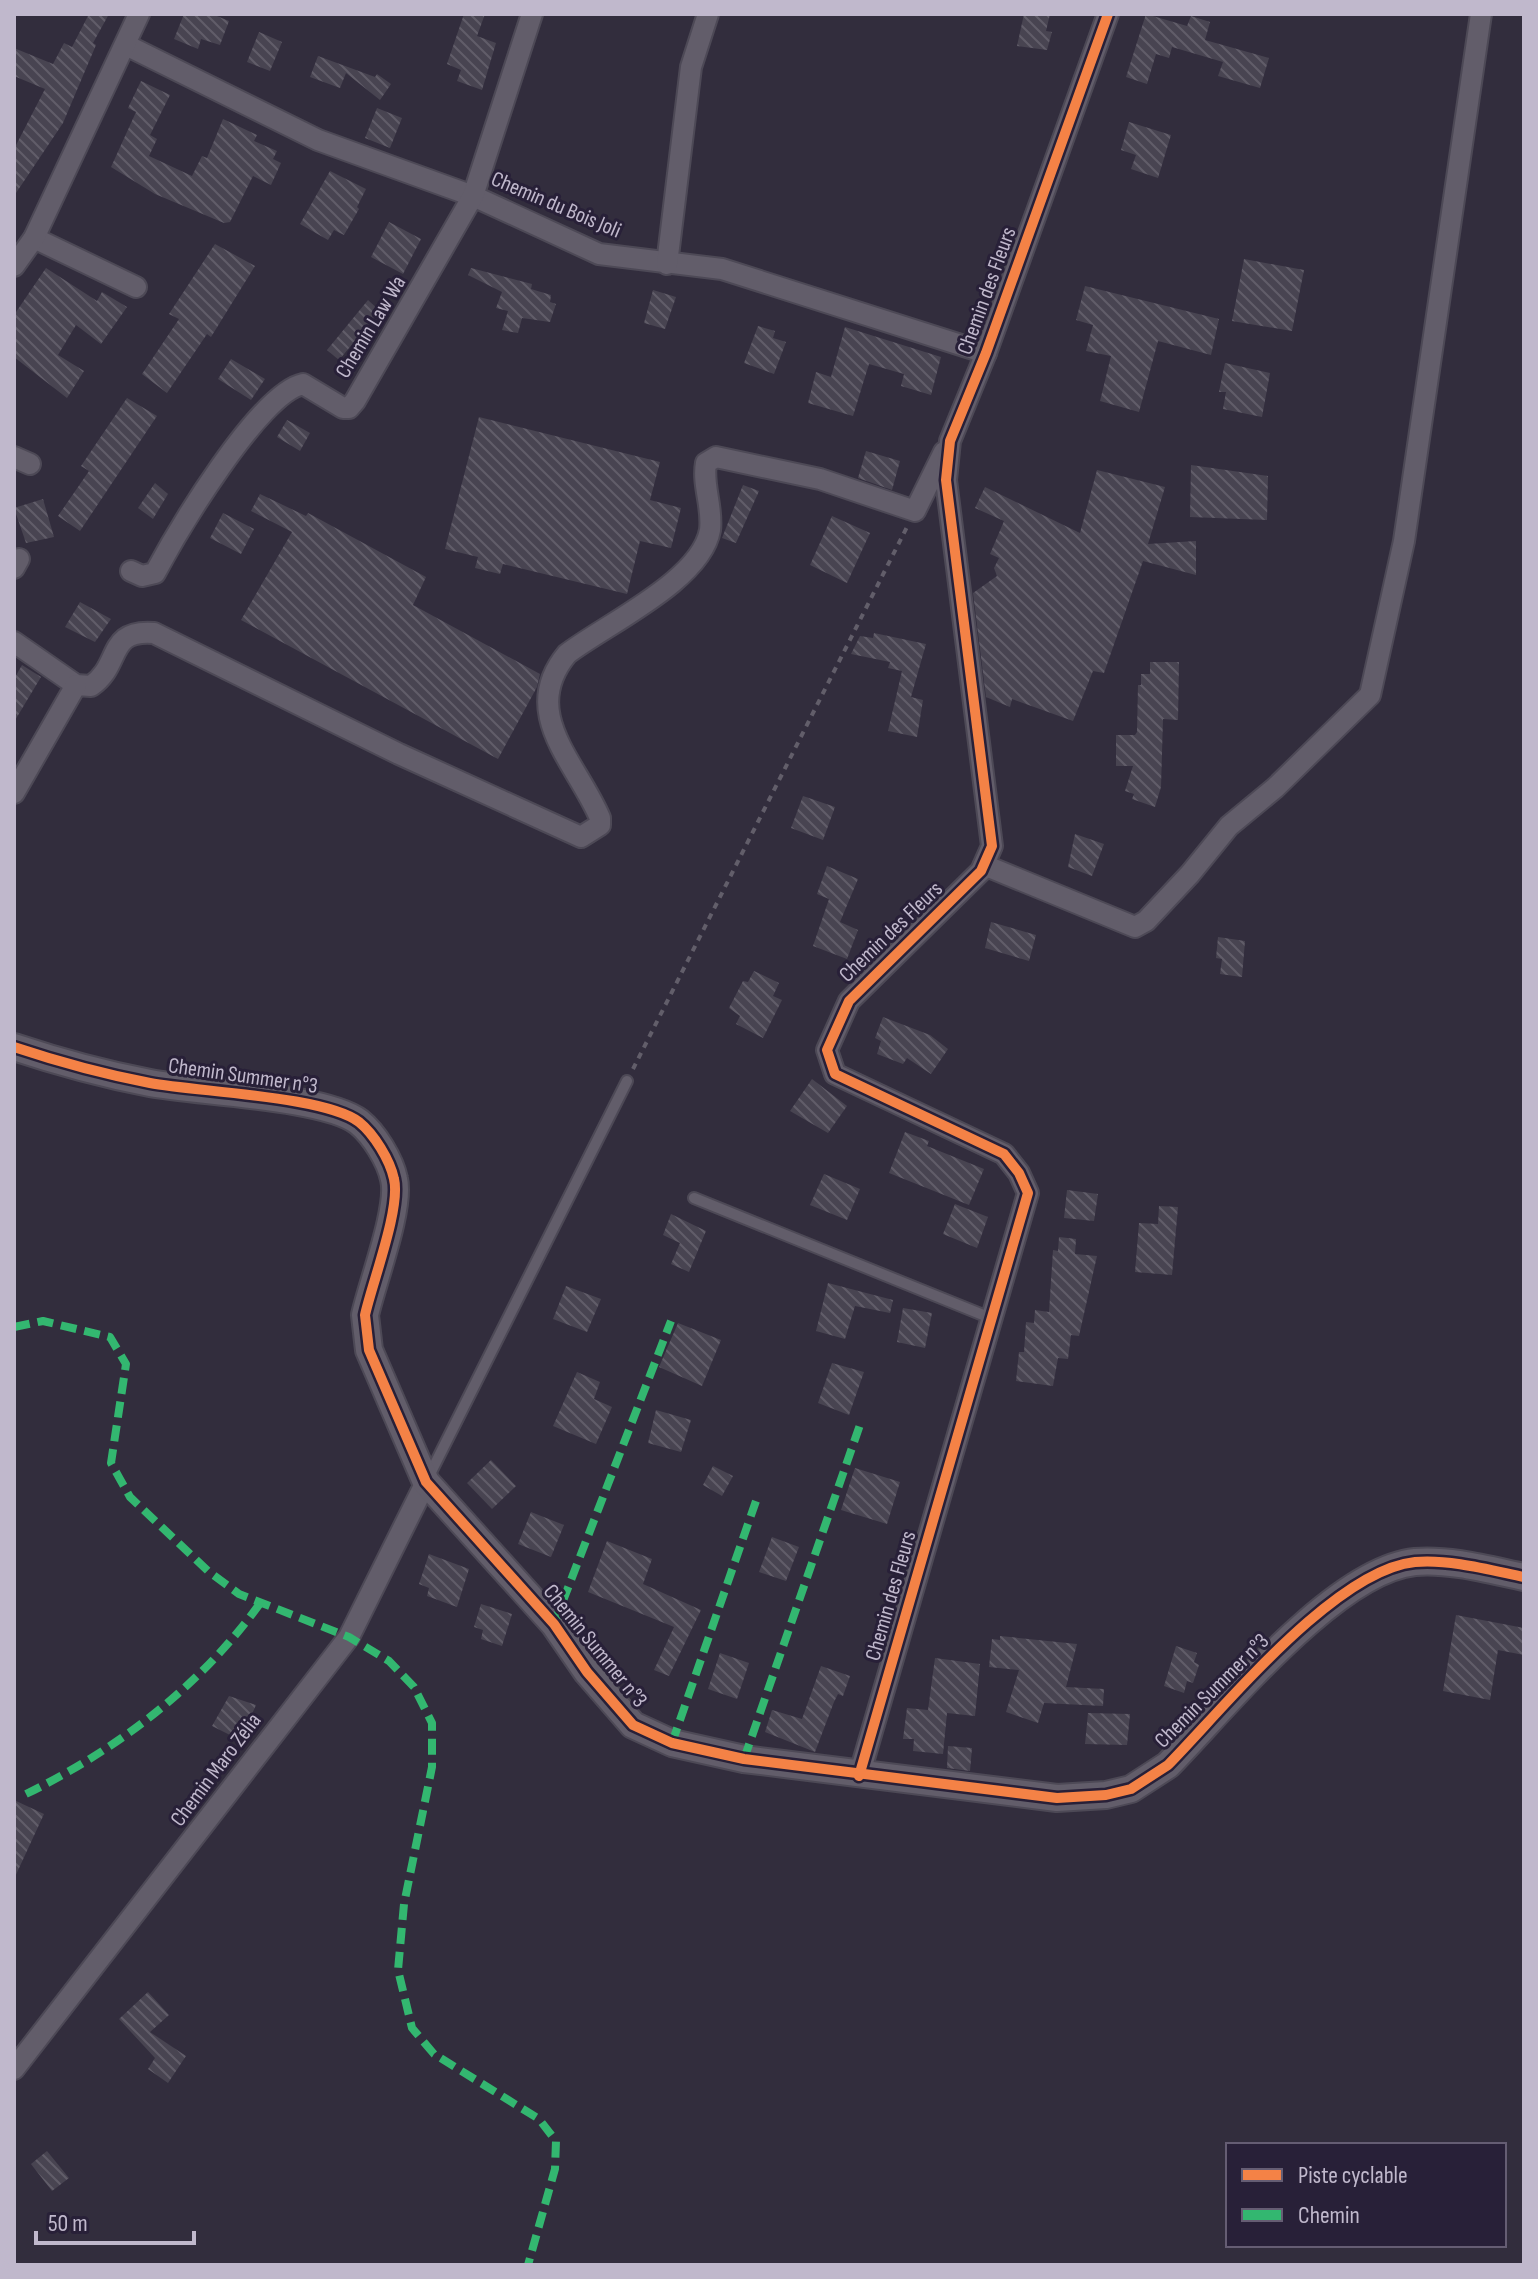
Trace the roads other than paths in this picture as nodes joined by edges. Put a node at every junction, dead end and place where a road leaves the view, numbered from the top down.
1 (139, 14) edge
2 (532, 14) edge
3 (708, 14) edge
4 (1108, 14) edge
5 (1481, 14) edge
6 (126, 45) junction
7 (473, 196) junction
8 (34, 238) junction
9 (667, 264) junction
10 (14, 266) edge
11 (136, 287) dead end
12 (986, 353) junction
13 (950, 441) junction
14 (131, 571) dead end
15 (14, 642) edge
16 (76, 685) junction
17 (14, 793) edge
18 (984, 865) junction
19 (14, 1047) edge
20 (627, 1081) road end
21 (694, 1198) dead end
22 (993, 1319) junction
23 (426, 1482) junction
24 (1524, 1577) edge
25 (859, 1776) junction
26 (14, 2069) edge

1 - 6 street
2 - 7 street, Chemin Law Wa
3 - 9 street
4 - 12 street, Chemin des Fleurs
5 - 18 street
6 - 7 street, Chemin du Bois Joli
6 - 8 street
7 - 9 street, Chemin du Bois Joli
7 - 14 street, Chemin Law Wa
8 - 10 street
8 - 11 street
9 - 12 street, Chemin du Bois Joli
12 - 13 street, Chemin des Fleurs
13 - 16 street
13 - 18 street, Chemin des Fleurs
15 - 16 street
16 - 17 street
18 - 22 street, Chemin des Fleurs
19 - 23 street, Chemin Summer n°3
20 - 23 lane
21 - 22 lane
22 - 25 street, Chemin des Fleurs
23 - 25 street, Chemin Summer n°3
23 - 26 street, Chemin Maro Zélia
24 - 25 street, Chemin Summer n°3

